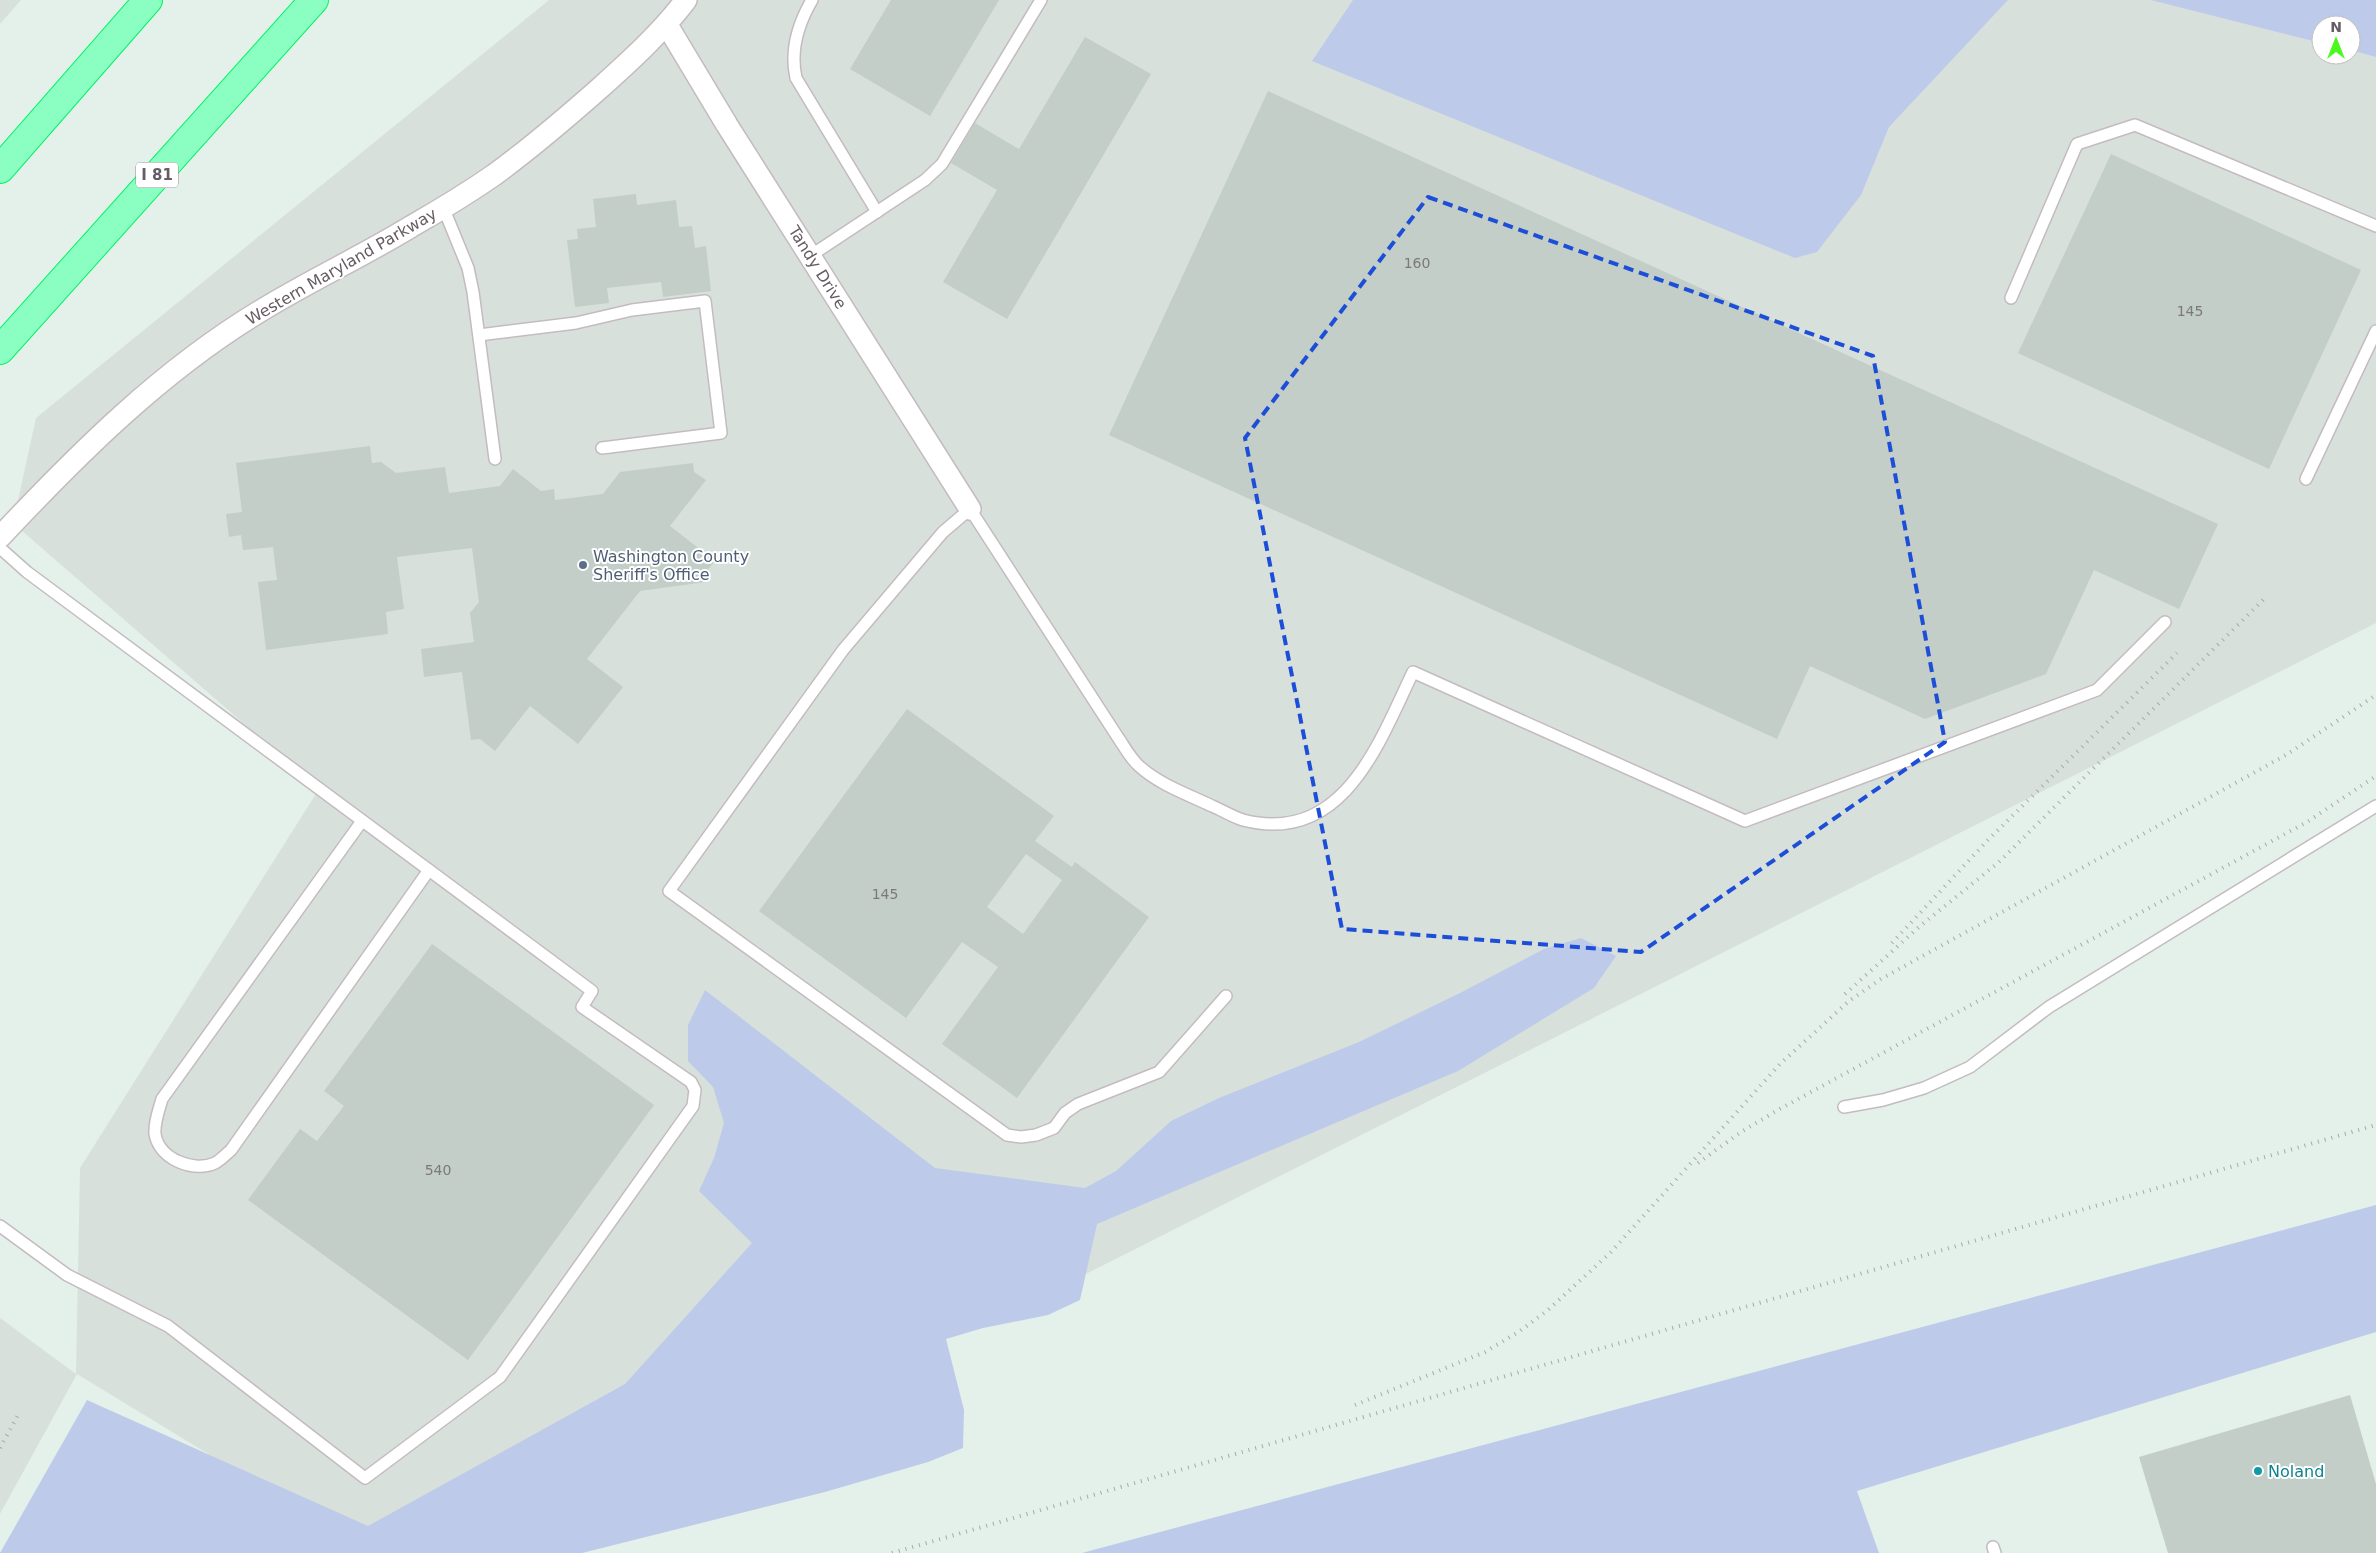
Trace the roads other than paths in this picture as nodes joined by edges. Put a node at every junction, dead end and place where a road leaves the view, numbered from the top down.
1 (148, 0) edge
2 (314, 0) edge
3 (686, 0) edge
4 (812, 0) edge
5 (1041, 0) edge
6 (667, 25) junction
7 (0, 169) edge
8 (443, 207) junction
9 (877, 212) junction
10 (2376, 226) edge
11 (810, 256) junction
12 (2011, 298) dead end
13 (2376, 331) edge
14 (479, 335) junction
15 (0, 350) edge
16 (602, 448) dead end
17 (495, 459) dead end
18 (2306, 479) dead end
19 (970, 509) junction
20 (0, 537) edge
21 (0, 548) edge
22 (2165, 622) dead end
23 (2376, 806) edge
24 (362, 821) junction
25 (429, 870) junction
26 (1226, 996) dead end
27 (1844, 1107) dead end
28 (0, 1226) edge

1 - 7 highway
2 - 15 highway, I 81
3 - 6 street, Western Maryland Parkway
4 - 9 lane
5 - 9 lane
6 - 8 street, Western Maryland Parkway
6 - 11 street, Tandy Drive
8 - 14 lane
8 - 20 street, Western Maryland Parkway
9 - 11 lane
10 - 12 lane
11 - 19 street, Tandy Drive
13 - 18 lane
14 - 16 lane
14 - 17 lane
19 - 22 lane
19 - 26 lane
21 - 24 lane
23 - 27 lane
24 - 25 lane
24 - 25 lane
25 - 28 lane

